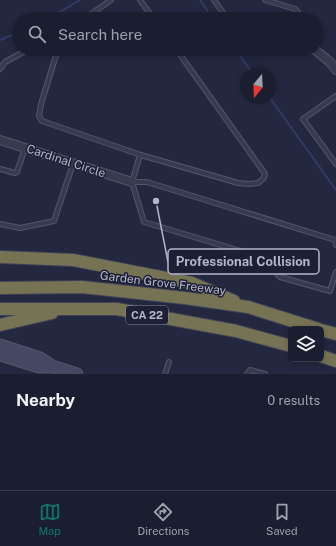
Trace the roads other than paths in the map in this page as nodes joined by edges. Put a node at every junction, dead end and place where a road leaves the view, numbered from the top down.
1 (110, 0) edge
2 (140, 0) edge
3 (214, 0) edge
4 (265, 0) edge
5 (94, 12) edge
6 (149, 12) edge
7 (222, 12) edge
8 (298, 12) edge
9 (16, 56) edge
10 (56, 56) edge
11 (181, 56) edge
12 (323, 56) edge
13 (0, 69) edge
14 (336, 70) edge
15 (334, 97) edge
16 (336, 102) edge
17 (0, 140) edge
18 (25, 148) junction
19 (140, 155) junction
20 (73, 164) junction
21 (336, 164) edge
22 (0, 169) edge
23 (132, 182) junction
24 (0, 224) edge
25 (336, 245) edge
26 (0, 257) edge
27 (336, 272) edge
28 (0, 288) edge
29 (248, 307) junction
30 (0, 309) edge
31 (70, 309) junction
32 (4, 324) edge
33 (310, 326) edge
34 (324, 330) edge
35 (336, 334) edge
36 (0, 345) edge
37 (288, 345) edge
38 (0, 355) edge
39 (324, 357) edge
40 (336, 361) edge
41 (169, 362) dead end
42 (55, 367) junction
43 (77, 374) edge
44 (165, 374) edge
45 (247, 374) edge
46 (265, 374) edge

1 - 5 lane
2 - 6 lane
3 - 7 lane
4 - 8 lane
9 - 13 lane
10 - 19 lane
11 - 19 lane
12 - 14 street
15 - 16 lane
15 - 21 lane
17 - 18 street, Cardinal Circle
18 - 20 street, Cardinal Circle
18 - 22 lane
19 - 23 lane
20 - 23 street, Cardinal Circle
20 - 24 lane
23 - 25 lane
23 - 27 lane
26 - 29 highway
28 - 29 highway, Garden Grove Freeway / CA 22
29 - 33 highway, Garden Grove Freeway / CA 22
30 - 31 highway, CA 22
31 - 32 highway
31 - 37 highway, CA 22
34 - 35 highway, Garden Grove Freeway / CA 22
36 - 42 main road
38 - 42 main road
39 - 40 highway
41 - 44 lane
42 - 43 main road
45 - 46 lane

